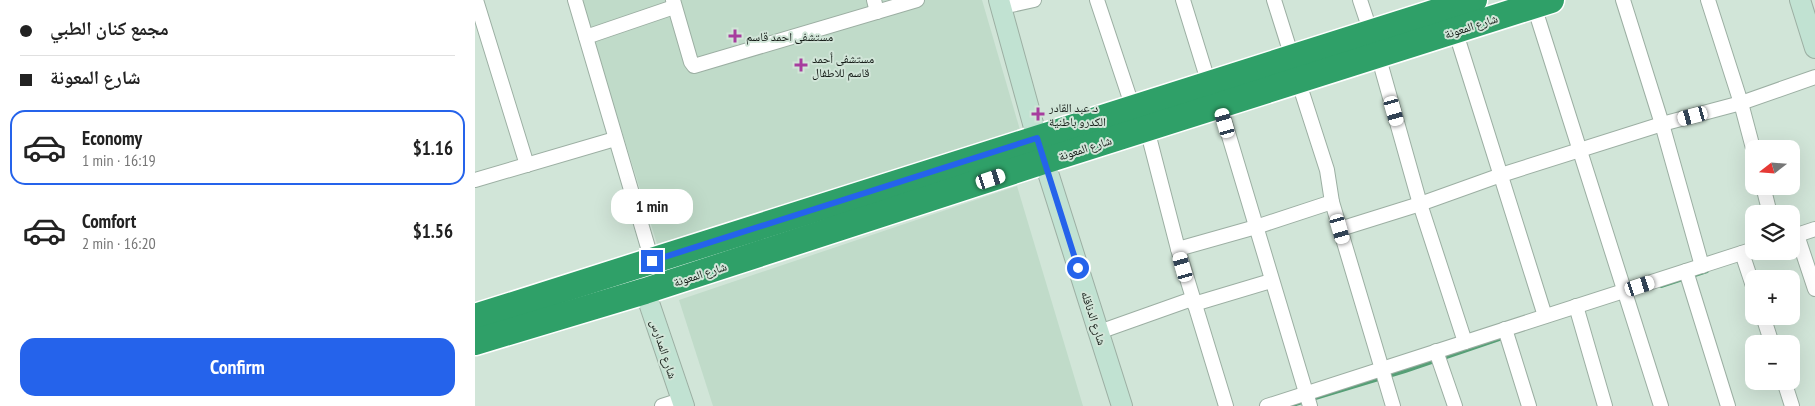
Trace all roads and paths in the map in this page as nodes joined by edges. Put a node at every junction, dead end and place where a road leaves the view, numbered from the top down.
1 (476, 0) edge
2 (575, 0) edge
3 (917, 0) edge
4 (1034, 0) edge
5 (1097, 0) edge
6 (1183, 0) edge
7 (1274, 0) edge
8 (1360, 0) edge
9 (1474, 0) edge
10 (1623, 0) edge
11 (1708, 0) edge
12 (1800, 0) edge
13 (1543, 3) edge
14 (673, 4) edge
15 (1000, 4) edge
16 (875, 6) edge
17 (1449, 13) edge
18 (586, 37) junction
19 (1374, 44) junction
20 (1815, 48) edge
21 (1295, 69) junction
22 (1815, 77) edge
23 (1215, 95) junction
24 (1741, 103) junction
25 (1140, 118) junction
26 (1662, 124) junction
27 (615, 139) junction
28 (1751, 140) edge
29 (1041, 150) junction
30 (1580, 150) junction
31 (527, 165) junction
32 (1501, 175) junction
33 (475, 180) edge
34 (1332, 202) junction
35 (1420, 204) junction
36 (1256, 227) junction
37 (1340, 229) junction
38 (1815, 230) edge
39 (1800, 234) edge
40 (1178, 249) junction
41 (1800, 251) edge
42 (1745, 252) edge
43 (652, 261) junction
44 (1702, 266) junction
45 (1687, 271) junction
46 (1271, 281) junction
47 (1815, 289) edge
48 (1625, 290) junction
49 (645, 291) junction
50 (1194, 304) junction
51 (1576, 306) junction
52 (475, 316) edge
53 (1545, 316) junction
54 (1505, 329) junction
55 (1099, 332) junction
56 (475, 342) edge
57 (1465, 342) junction
58 (1436, 351) junction
59 (1381, 368) junction
60 (1787, 390) edge
61 (1308, 399) edge
62 (683, 403) edge
63 (662, 406) edge
64 (1122, 406) edge
65 (1226, 406) edge
66 (1267, 406) edge
67 (1393, 406) edge
68 (1455, 406) edge
69 (1529, 406) edge
70 (1605, 406) edge
71 (1661, 406) edge
72 (1728, 406) edge
73 (1793, 406) edge

1 - 31 street
2 - 18 street
3 - 16 street
4 - 15 street
5 - 25 street
6 - 23 street
7 - 21 street
8 - 19 street
9 - 17 highway, شارع المعونة
10 - 26 street
11 - 24 street
12 - 20 street
13 - 17 highway, شارع المعونة
13 - 30 street
14 - 16 street
14 - 18 street
15 - 29 street, شارع الدناقله
17 - 19 highway, شارع المعونة
17 - 32 street
18 - 27 street
19 - 21 highway, شارع المعونة
19 - 35 street
21 - 23 highway, شارع المعونة
21 - 34 street
22 - 24 street
23 - 25 highway, شارع المعونة
23 - 36 street
24 - 26 street
24 - 28 street
25 - 29 highway, شارع المعونة
25 - 40 street
26 - 30 street
26 - 44 street
27 - 31 street
27 - 43 street
29 - 43 highway, شارع المعونة
29 - 49 highway, شارع المعونة
29 - 55 street, شارع الدناقله
30 - 32 street
30 - 48 street
31 - 33 street
32 - 35 street
32 - 53 street
34 - 36 street
34 - 37 street
35 - 37 street
35 - 57 street
36 - 40 street
36 - 46 street
37 - 59 street
38 - 39 street
40 - 50 street
41 - 47 street
42 - 44 street
43 - 52 highway, شارع المعونة
44 - 45 street
45 - 48 street
45 - 72 street
46 - 50 street
46 - 61 street
48 - 51 street
48 - 71 street
49 - 56 highway, شارع المعونة
49 - 62 street, شارع المدارس
50 - 55 street
50 - 65 street
51 - 53 street
51 - 70 street
53 - 54 street
54 - 57 street
54 - 69 street
55 - 64 street, شارع الدناقله
57 - 58 street
58 - 59 street
58 - 68 street
59 - 61 street
59 - 67 street
60 - 73 street
61 - 66 street
62 - 63 street

